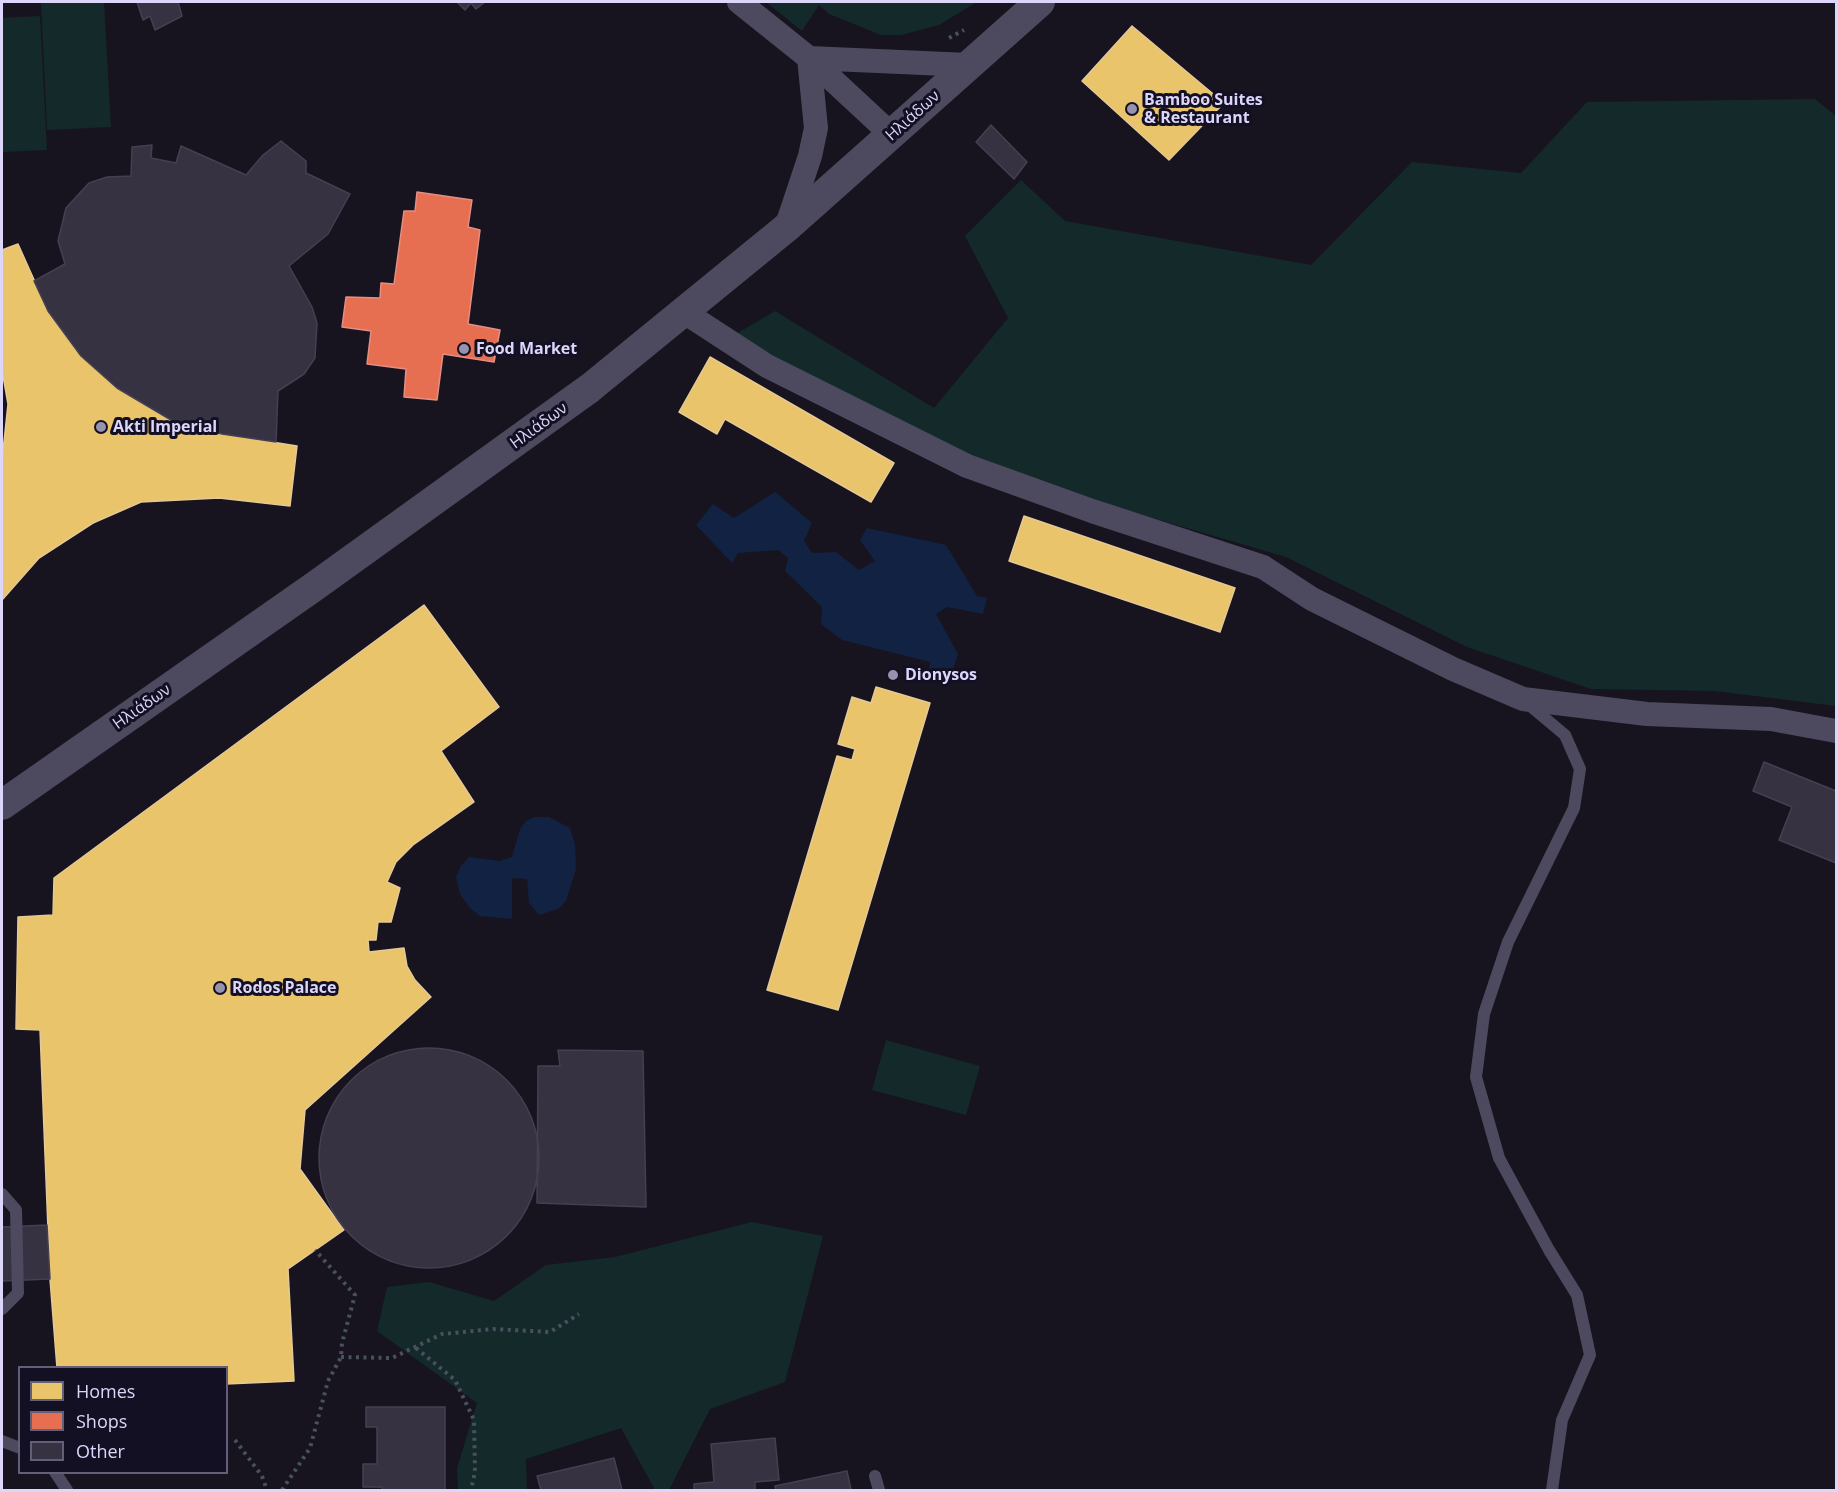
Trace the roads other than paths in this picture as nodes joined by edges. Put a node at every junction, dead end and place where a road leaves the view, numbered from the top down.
1 (739, 2) edge
2 (1040, 2) edge
3 (809, 58) junction
4 (969, 65) junction
5 (892, 135) junction
6 (786, 228) junction
7 (684, 312) junction
8 (1523, 699) junction
9 (1836, 730) edge
10 (2, 805) edge
11 (2, 1194) edge
12 (2, 1309) edge
13 (2, 1441) edge
14 (18, 1447) edge
15 (56, 1474) edge
16 (875, 1476) dead end
17 (67, 1491) edge
18 (879, 1491) edge
19 (1552, 1491) edge

1 - 3 street
2 - 4 street, Ηλιάδων
3 - 4 street
3 - 5 street
3 - 6 street
4 - 5 street, Ηλιάδων
5 - 6 street, Ηλιάδων
6 - 7 street, Ηλιάδων
7 - 8 street
7 - 10 street, Ηλιάδων
8 - 9 street
8 - 19 lane
11 - 12 lane
13 - 14 lane
15 - 17 lane
16 - 18 lane

